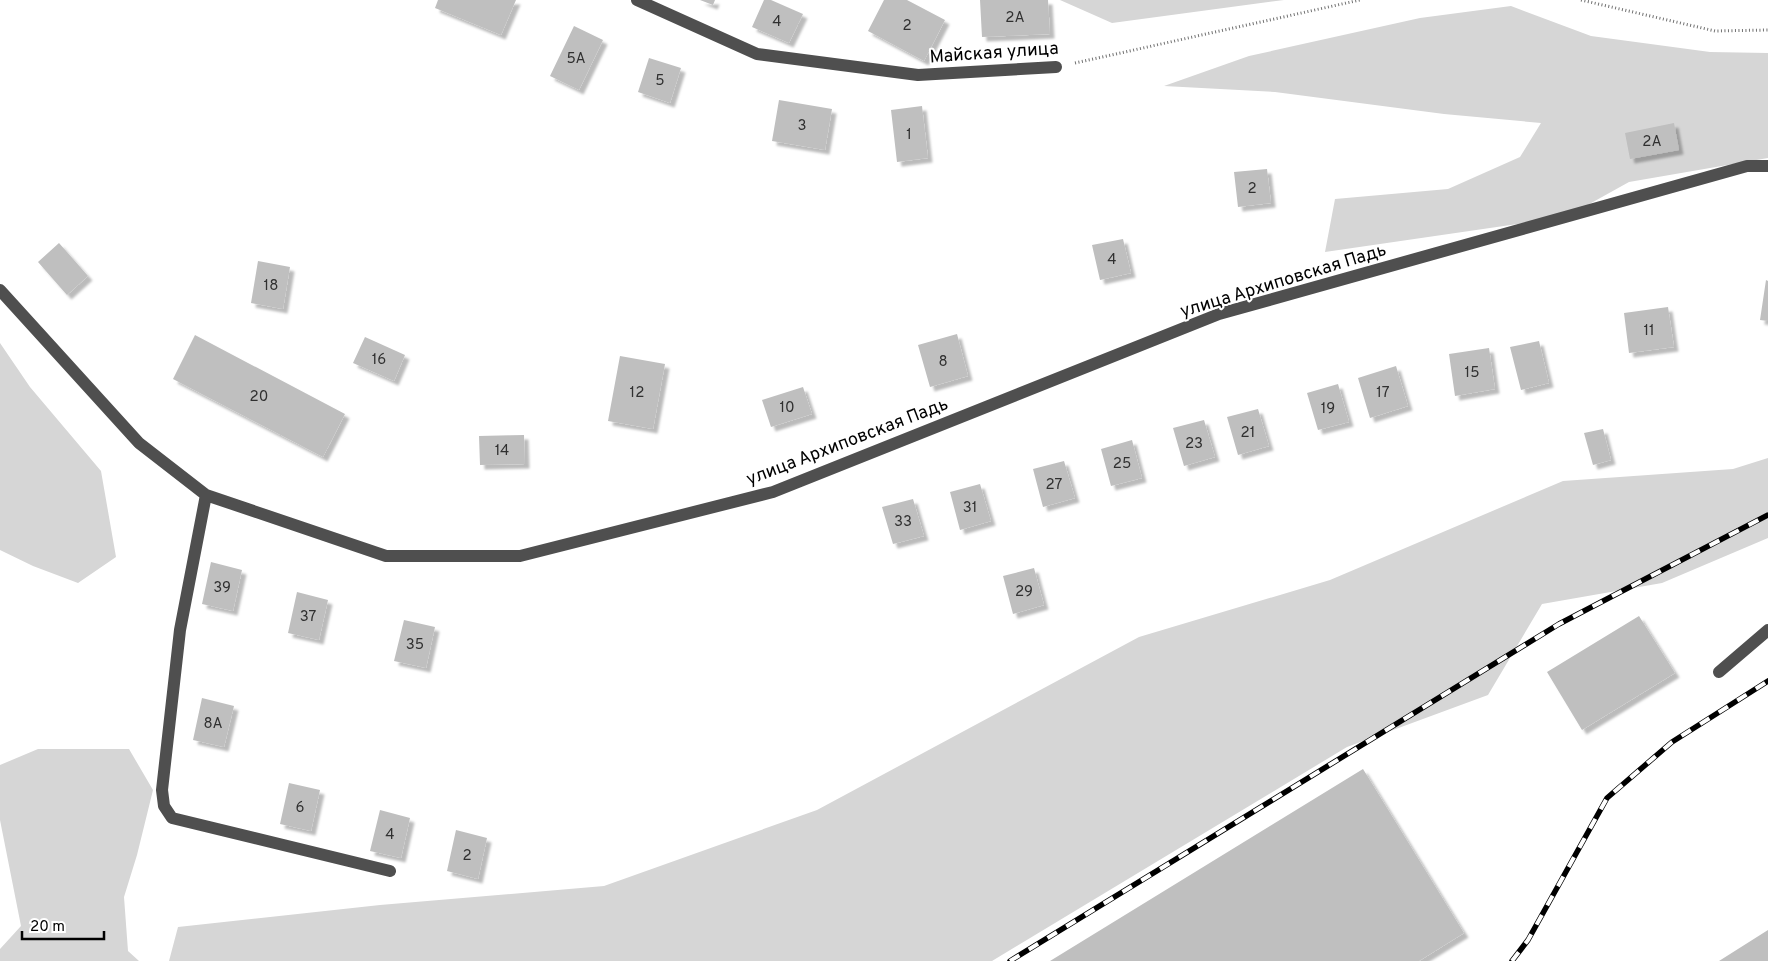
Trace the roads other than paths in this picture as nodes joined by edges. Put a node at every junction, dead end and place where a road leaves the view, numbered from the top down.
1 (637, 0) edge
2 (1056, 67) road end
3 (1768, 166) edge
4 (0, 290) edge
5 (206, 495) junction
6 (1768, 630) edge
7 (1719, 672) dead end
8 (390, 871) dead end

1 - 2 street, Майская улица
3 - 5 street, улица Архиповская Падь
4 - 5 street, улица Архиповская Падь
5 - 8 street
6 - 7 street

